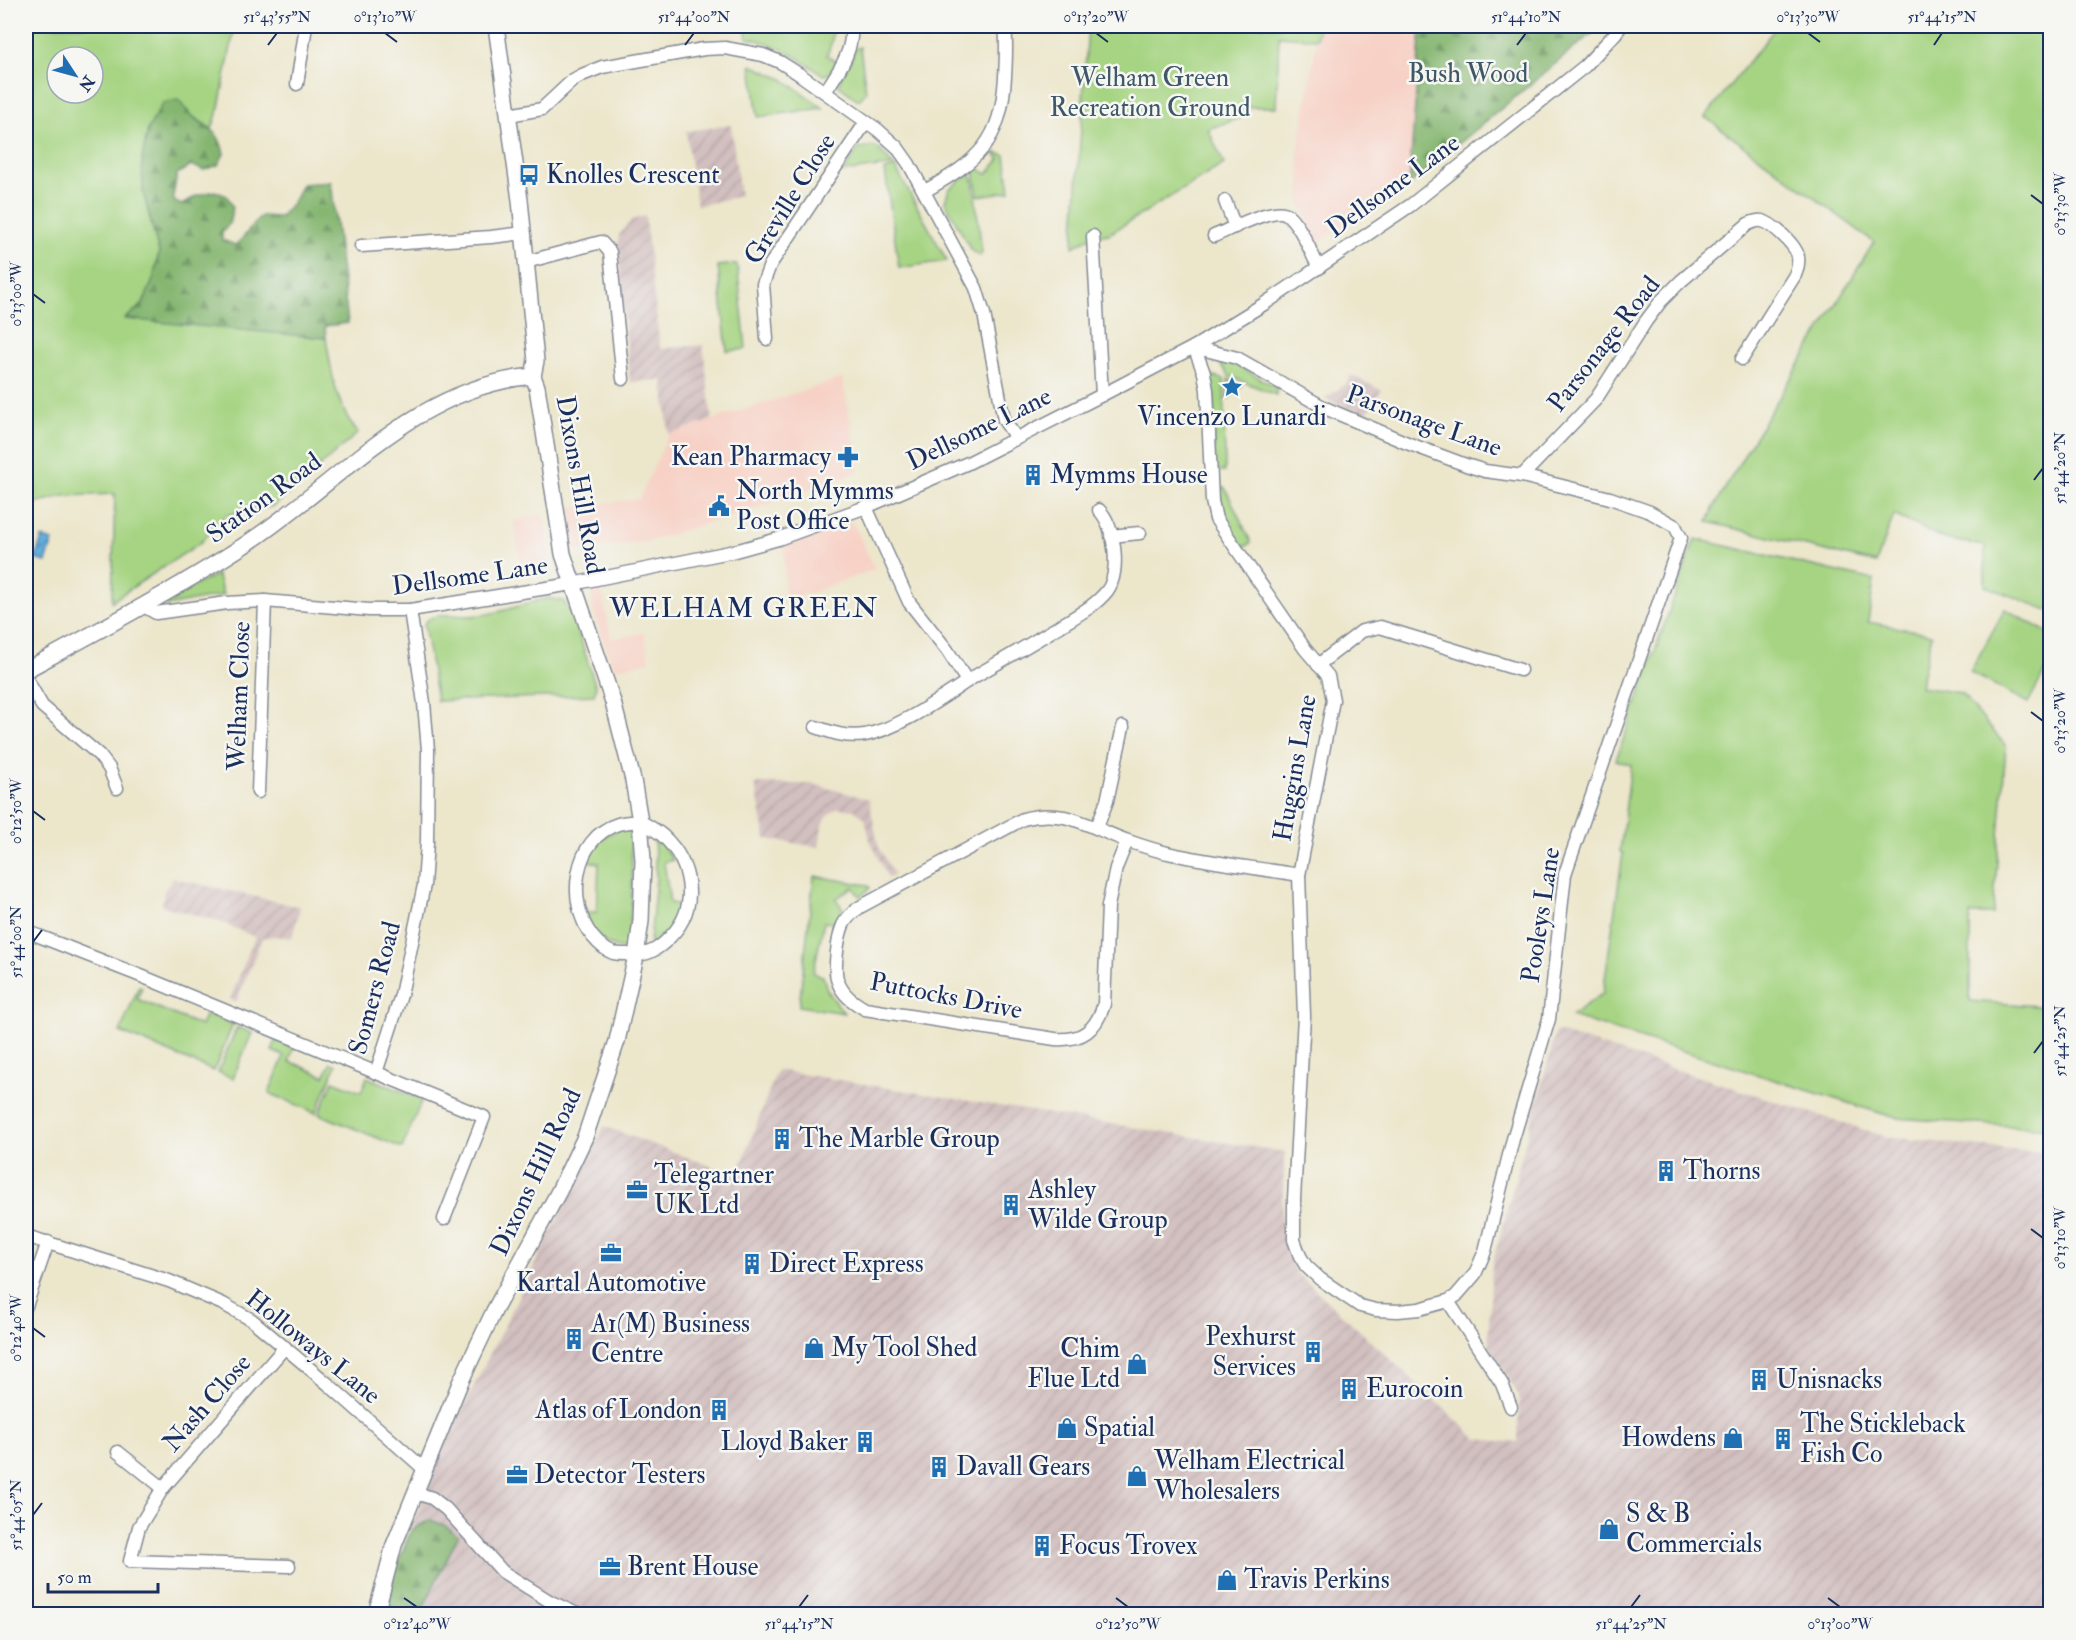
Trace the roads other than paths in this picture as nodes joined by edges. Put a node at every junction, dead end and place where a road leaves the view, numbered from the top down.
1 (306, 26) edge
2 (496, 26) edge
3 (851, 26) edge
4 (1005, 26) edge
5 (1621, 26) edge
6 (297, 84) dead end
7 (825, 92) junction
8 (509, 116) junction
9 (866, 122) junction
10 (925, 191) junction
11 (1225, 201) dead end
12 (1235, 227) junction
13 (524, 233) junction
14 (1094, 236) dead end
15 (1215, 236) dead end
16 (361, 246) dead end
17 (526, 262) junction
18 (1319, 268) junction
19 (767, 339) dead end
20 (1194, 347) junction
21 (1742, 359) dead end
22 (533, 376) junction
23 (623, 379) dead end
24 (1102, 395) junction
25 (1016, 438) junction
26 (1522, 476) junction
27 (866, 507) junction
28 (1099, 510) dead end
29 (1678, 531) joint
30 (1140, 532) dead end
31 (1111, 536) junction
32 (572, 584) junction
33 (265, 601) junction
34 (145, 604) junction
35 (410, 610) junction
36 (1318, 664) junction
37 (26, 670) edge
38 (1520, 670) dead end
39 (26, 678) edge
40 (967, 681) junction
41 (1123, 727) dead end
42 (816, 728) dead end
43 (117, 788) dead end
44 (258, 792) dead end
45 (640, 821) junction
46 (1097, 827) junction
47 (1127, 841) junction
48 (1299, 875) junction
49 (26, 931) edge
50 (636, 956) junction
51 (376, 1073) junction
52 (1294, 1199) joint
53 (444, 1219) dead end
54 (26, 1236) edge
55 (48, 1242) junction
56 (1448, 1301) junction
57 (26, 1306) edge
58 (285, 1347) junction
59 (1512, 1407) dead end
60 (118, 1452) dead end
61 (424, 1469) junction
62 (163, 1488) junction
63 (416, 1493) junction
64 (289, 1566) dead end
65 (376, 1614) edge
66 (577, 1614) edge

1 - 6 street
2 - 8 street, Dixons Hill Road
3 - 7 street
4 - 10 street
5 - 18 street, Dellsome Lane
7 - 8 street
7 - 9 street
8 - 13 street, Dixons Hill Road
9 - 10 street
9 - 19 street, Greville Close
10 - 25 street
11 - 12 street
12 - 15 street
12 - 18 street
13 - 16 street
13 - 17 street, Dixons Hill Road
14 - 24 street
17 - 22 street, Dixons Hill Road
17 - 23 street
18 - 20 street, Dellsome Lane
20 - 24 street, Dellsome Lane
20 - 26 street, Parsonage Lane
20 - 36 street, Huggins Lane
21 - 26 street, Parsonage Road
22 - 32 street, Dixons Hill Road
22 - 34 street, Station Road
24 - 25 street, Dellsome Lane
25 - 27 street, Dellsome Lane
26 - 29 street, Parsonage Lane
27 - 32 street, Dellsome Lane
27 - 40 street
28 - 31 street
29 - 56 street, Pooleys Lane
30 - 31 street
31 - 40 street
32 - 35 street, Dellsome Lane
32 - 45 street, Dixons Hill Road
33 - 34 street, Dellsome Lane
33 - 35 street, Dellsome Lane
33 - 44 street, Welham Close
34 - 37 street, Station Road
35 - 51 street, Somers Road
36 - 38 street
36 - 48 street, Huggins Lane
39 - 43 street
40 - 42 street
41 - 46 street
45 - 50 street, Dixons Hill Road
45 - 50 street
45 - 50 street
46 - 47 street, Puttocks Drive
46 - 47 street, Puttocks Drive
47 - 48 street, Puttocks Drive
48 - 52 street, Huggins Lane
49 - 51 street, Somers Road
50 - 61 street, Dixons Hill Road
51 - 53 street
52 - 56 street, Pooleys Lane
54 - 55 street, Holloways Lane
55 - 57 street
55 - 58 street, Holloways Lane
56 - 59 street
58 - 61 street, Holloways Lane
58 - 62 street, Nash Close
60 - 62 street, Nash Close
61 - 63 street, Dixons Hill Road
62 - 64 street, Nash Close
63 - 65 street, Dixons Hill Road
63 - 66 street

